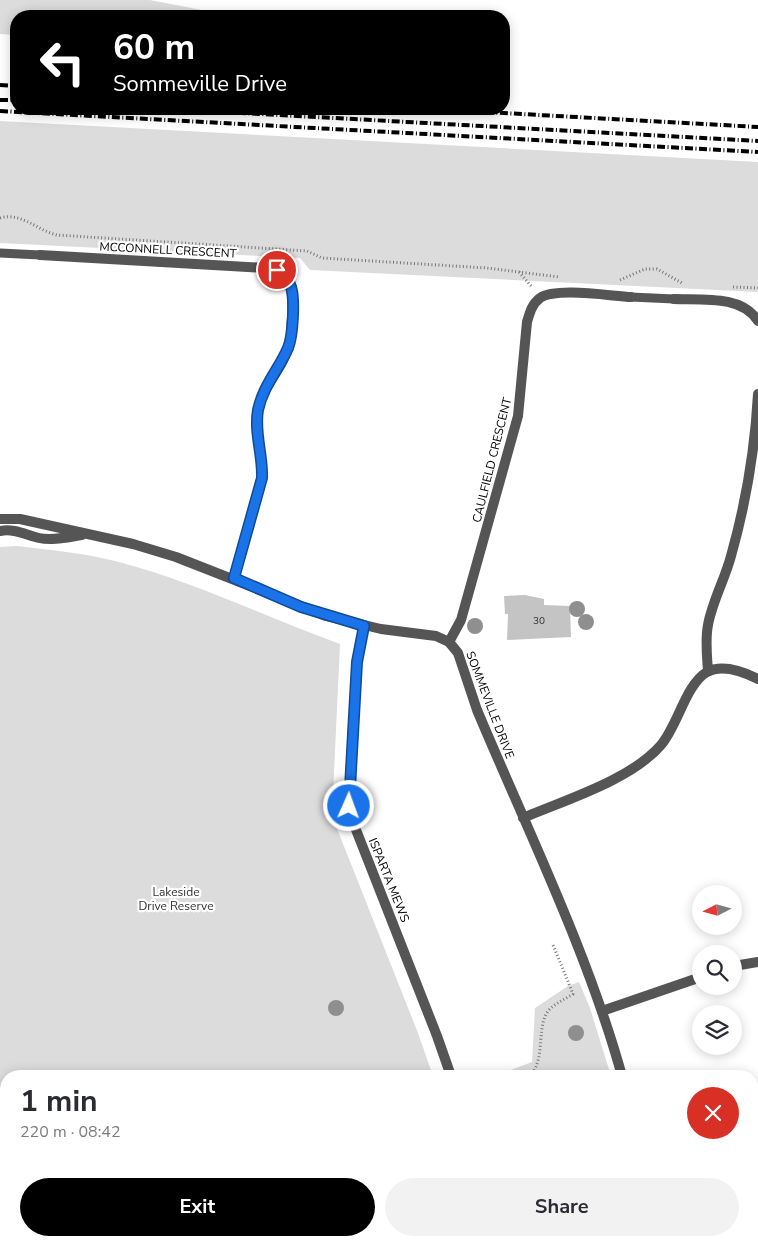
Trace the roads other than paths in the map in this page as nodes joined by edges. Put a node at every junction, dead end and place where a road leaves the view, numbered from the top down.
1 (0, 253) edge
2 (40, 255) joint
3 (631, 297) joint
4 (674, 299) joint
5 (758, 321) edge
6 (758, 394) edge
7 (0, 519) edge
8 (20, 519) junction
9 (0, 530) edge
10 (18, 531) junction
11 (86, 534) junction
12 (234, 578) junction
13 (364, 626) junction
14 (449, 642) junction
15 (708, 671) junction
16 (758, 679) edge
17 (523, 818) junction
18 (758, 962) edge
19 (742, 965) edge
20 (692, 980) edge
21 (602, 1011) junction
22 (449, 1070) edge
23 (620, 1070) edge

1 - 2 lane, MCCONNELL CRESCENT
2 - 12 street, MCCONNELL CRESCENT
3 - 4 lane, CAULFIELD CRESCENT
3 - 14 street, CAULFIELD CRESCENT
4 - 5 street, CAULFIELD CRESCENT
6 - 15 street
7 - 8 street
8 - 10 street
8 - 11 street
9 - 10 street
10 - 11 street
11 - 12 street
12 - 13 street
13 - 14 street
13 - 22 street, ISPARTA MEWS
14 - 17 street, SOMMEVILLE DRIVE
15 - 16 street
15 - 17 street
17 - 21 street, SOMMEVILLE DRIVE
18 - 19 street
20 - 21 street
21 - 23 street, SOMMEVILLE DRIVE

